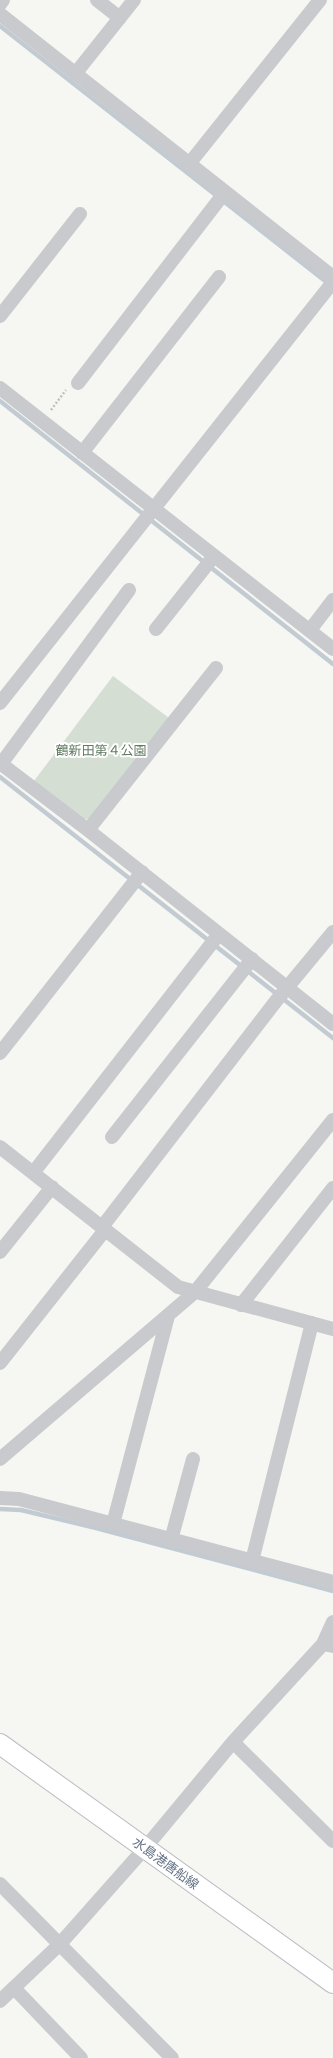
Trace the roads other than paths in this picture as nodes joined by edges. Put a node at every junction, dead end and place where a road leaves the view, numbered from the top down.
1 (3, 0) edge
2 (97, 0) edge
3 (134, 0) edge
4 (320, 0) edge
5 (0, 4) edge
6 (0, 14) edge
7 (120, 18) junction
8 (75, 74) junction
9 (189, 164) junction
10 (221, 197) junction
11 (80, 214) dead end
12 (219, 277) dead end
13 (332, 283) edge
14 (0, 316) edge
15 (78, 383) road end
16 (0, 388) edge
17 (82, 453) junction
18 (149, 516) junction
19 (209, 562) junction
20 (129, 590) dead end
21 (333, 600) edge
22 (156, 630) dead end
23 (310, 630) junction
24 (333, 649) edge
25 (216, 668) dead end
26 (0, 703) edge
27 (1, 763) edge
28 (88, 830) junction
29 (137, 878) junction
30 (333, 932) edge
31 (215, 940) junction
32 (247, 965) junction
33 (283, 994) junction
34 (333, 1024) edge
35 (0, 1053) edge
36 (333, 1120) edge
37 (112, 1137) dead end
38 (0, 1147) edge
39 (33, 1172) junction
40 (52, 1188) junction
41 (333, 1188) edge
42 (104, 1228) junction
43 (0, 1252) edge
44 (195, 1292) junction
45 (241, 1305) junction
46 (168, 1316) junction
47 (312, 1323) junction
48 (333, 1329) edge
49 (0, 1363) edge
50 (0, 1459) edge
51 (193, 1459) dead end
52 (0, 1498) edge
53 (113, 1524) junction
54 (171, 1540) junction
55 (252, 1561) junction
56 (333, 1582) edge
57 (333, 1622) edge
58 (328, 1645) edge
59 (233, 1742) junction
60 (0, 1744) edge
61 (333, 1841) edge
62 (145, 1848) junction
63 (0, 1884) edge
64 (59, 1945) junction
65 (333, 1982) edge
66 (14, 1988) junction
67 (0, 2001) edge
68 (81, 2058) edge
69 (172, 2058) edge

1 - 5 street
2 - 7 street
3 - 7 street
4 - 9 street
6 - 8 street
7 - 8 street
8 - 9 street
9 - 10 street
10 - 13 street
10 - 15 street
11 - 14 street
12 - 17 street
13 - 18 street
16 - 17 street
17 - 18 street
18 - 19 street
18 - 26 street
19 - 22 street
19 - 23 street
20 - 27 street
21 - 23 street
23 - 24 street
25 - 28 street
27 - 28 street
28 - 29 street
29 - 31 street
29 - 35 street
30 - 33 street
31 - 32 street
31 - 39 street
32 - 33 street
32 - 37 street
33 - 34 street
33 - 42 street
36 - 44 street
38 - 39 street
39 - 40 street
40 - 42 street
40 - 43 street
41 - 45 street
42 - 44 street
42 - 49 street
44 - 45 street
44 - 46 street
45 - 47 street
46 - 50 street
46 - 53 street
47 - 48 street
47 - 55 street
51 - 54 street
52 - 53 street
53 - 54 street
54 - 55 street
55 - 56 street
57 - 58 street
58 - 59 street
59 - 61 street
59 - 62 street
60 - 62 main road, 水島港唐船線
62 - 64 street
62 - 65 main road, 水島港唐船線
63 - 64 street
64 - 66 street
64 - 69 street
66 - 67 street
66 - 68 street

